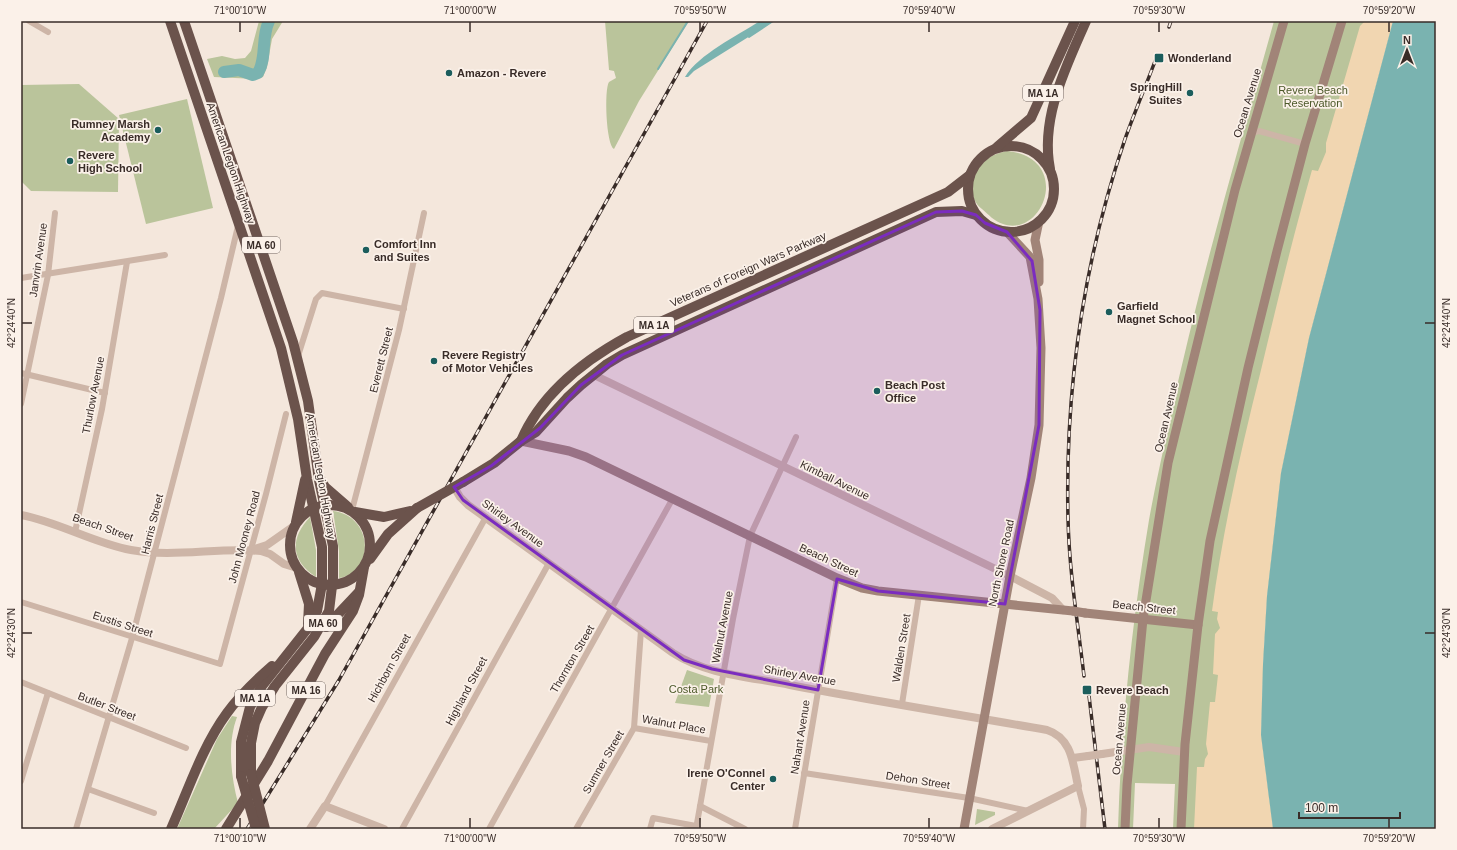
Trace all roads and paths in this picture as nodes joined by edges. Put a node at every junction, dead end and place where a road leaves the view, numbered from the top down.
1 (29, 21) edge
2 (170, 21) edge
3 (184, 21) edge
4 (1075, 21) edge
5 (1086, 21) edge
6 (1284, 21) edge
7 (1342, 21) edge
8 (48, 32) dead end
9 (1250, 134) junction
10 (1305, 144) junction
11 (992, 151) junction
12 (970, 175) junction
13 (1053, 181) junction
14 (55, 213) dead end
15 (424, 213) dead end
16 (976, 215) junction
17 (1039, 221) junction
18 (238, 222) junction
19 (1007, 232) junction
20 (165, 255) dead end
21 (127, 262) junction
22 (48, 275) junction
23 (21, 278) edge
24 (1038, 299) junction
25 (404, 309) junction
26 (298, 358) junction
27 (24, 374) edge
28 (594, 375) junction
29 (105, 393) junction
30 (21, 404) edge
31 (286, 414) dead end
32 (796, 437) dead end
33 (521, 441) junction
34 (782, 466) junction
35 (306, 468) junction
36 (318, 474) junction
37 (458, 488) junction
38 (673, 498) junction
39 (325, 505) junction
40 (314, 508) junction
41 (417, 508) junction
42 (352, 510) junction
43 (21, 515) edge
44 (486, 517) junction
45 (295, 525) junction
46 (75, 532) junction
47 (750, 536) junction
48 (251, 550) junction
49 (155, 552) junction
50 (549, 563) junction
51 (365, 566) junction
52 (298, 569) junction
53 (1010, 576) junction
54 (837, 578) junction
55 (322, 584) junction
56 (333, 585) junction
57 (360, 590) junction
58 (919, 595) junction
59 (21, 602) edge
60 (1005, 604) junction
61 (612, 609) junction
62 (1063, 610) junction
63 (1143, 619) junction
64 (1198, 625) junction
65 (642, 630) junction
66 (304, 633) junction
67 (132, 638) junction
68 (294, 646) junction
69 (300, 655) junction
70 (220, 664) joint
71 (723, 672) junction
72 (21, 682) edge
73 (818, 690) junction
74 (48, 693) junction
75 (902, 704) junction
76 (108, 718) junction
77 (984, 719) junction
78 (634, 728) junction
79 (711, 741) junction
80 (186, 748) dead end
81 (1130, 750) junction
82 (1184, 752) junction
83 (1073, 758) junction
84 (804, 773) junction
85 (246, 775) junction
86 (21, 780) edge
87 (1078, 786) junction
88 (88, 789) junction
89 (969, 798) junction
90 (325, 806) junction
91 (700, 806) junction
92 (1028, 811) junction
93 (154, 812) dead end
94 (696, 827) edge
95 (381, 828) edge
96 (76, 829) edge
97 (171, 829) edge
98 (226, 829) edge
99 (256, 829) edge
100 (265, 829) edge
101 (310, 829) edge
102 (402, 829) edge
103 (489, 829) edge
104 (576, 829) edge
105 (650, 829) edge
106 (745, 829) edge
107 (795, 829) edge
108 (964, 829) edge
109 (992, 829) edge
110 (1083, 829) edge
111 (1125, 829) edge
112 (1181, 829) edge

1 - 8 street
2 - 18 highway, American Legion Highway / MA 60
3 - 26 highway, American Legion Highway / MA 60
4 - 11 highway, MA 1A
5 - 13 highway, MA 1A
6 - 9 main road, Ocean Avenue
7 - 10 main road
9 - 10 street
9 - 63 main road, Ocean Avenue
10 - 64 main road
11 - 12 highway, MA 1A
11 - 13 highway
12 - 16 highway
12 - 33 highway, Veterans of Foreign Wars Parkway / MA 1A
13 - 17 highway, MA 1A
14 - 22 street, Janvrin Avenue
15 - 25 street, Everett Street
16 - 19 highway, MA 1A
16 - 28 highway, Veterans of Foreign Wars Parkway / MA 1A
17 - 19 highway, MA 1A
17 - 24 main road, North Shore Road
18 - 35 highway, American Legion Highway / MA 60
18 - 49 street, Harris Street
19 - 24 main road, North Shore Road
20 - 21 street
21 - 22 street
21 - 29 street, Thurlow Avenue
22 - 23 street
22 - 27 street, Janvrin Avenue
24 - 53 main road, North Shore Road
25 - 26 street
25 - 42 street, Everett Street
26 - 36 highway, American Legion Highway / MA 60
27 - 29 street
27 - 30 street, Janvrin Avenue
28 - 33 highway, Veterans of Foreign Wars Parkway / MA 1A
28 - 34 street, Kimball Avenue
29 - 46 street, Thurlow Avenue
31 - 48 street, John Mooney Road
32 - 34 street, Walnut Avenue
33 - 37 highway, Veterans of Foreign Wars Parkway / MA 1A
33 - 38 main road, Beach Street
34 - 47 street, Walnut Avenue
34 - 53 street, Kimball Avenue
35 - 40 highway, American Legion Highway / MA 60
35 - 45 highway
36 - 39 highway, American Legion Highway / MA 60
36 - 42 highway
37 - 41 highway, Veterans of Foreign Wars Parkway / MA 1A, bridge
37 - 44 street, Shirley Avenue
38 - 47 main road, Beach Street
38 - 61 street, Thornton Street
39 - 40 highway, MA 1A
39 - 42 highway, MA 1A
39 - 56 highway, American Legion Highway / MA 60
40 - 45 highway, MA 1A
40 - 55 highway, American Legion Highway / MA 60
41 - 42 highway, Veterans of Foreign Wars Parkway / MA 1A
41 - 51 highway, Veterans of Foreign Wars Parkway / MA 1A
42 - 51 highway
43 - 46 street, Beach Street
44 - 50 street, Shirley Avenue
44 - 90 street, Hichborn Street
45 - 48 street, Beach Street
45 - 52 highway, MA 1A
46 - 49 street, Beach Street
47 - 54 main road, Beach Street
47 - 71 street, Walnut Avenue
48 - 49 street, Beach Street
48 - 52 street, Beach Street
48 - 70 street, John Mooney Road
49 - 67 street, Harris Street
50 - 61 street, Shirley Avenue
50 - 102 street, Highland Street
51 - 56 highway
51 - 57 highway, MA 1A
52 - 55 highway
52 - 66 highway, MA 1A
53 - 60 main road, North Shore Road
53 - 62 street, Kimball Avenue
54 - 58 main road, Beach Street
54 - 73 street, Nahant Avenue
55 - 56 highway
55 - 66 highway, MA 60
56 - 69 highway, MA 60
57 - 69 highway, MA 1A
57 - 98 highway, MA 16
58 - 60 main road, Beach Street
58 - 75 street, Walden Street
59 - 67 street, Eustis Street
60 - 62 main road, Beach Street
60 - 77 main road, North Shore Road
61 - 65 street, Shirley Avenue
61 - 103 street, Thornton Street
62 - 63 main road, Beach Street, bridge
63 - 64 main road, Beach Street
63 - 81 main road, Ocean Avenue
64 - 82 main road
65 - 71 street, Shirley Avenue
65 - 78 street, Sumner Street
66 - 68 highway, MA 1A
67 - 70 street, Eustis Street
67 - 76 street, Harris Street
68 - 85 highway, MA 1A
68 - 97 highway
69 - 85 highway, MA 1A
71 - 73 street, Shirley Avenue
71 - 79 street, Walnut Avenue
72 - 74 street, Butler Street
73 - 75 street, Shirley Avenue
73 - 84 street, Nahant Avenue
74 - 76 street, Butler Street
74 - 86 street
75 - 77 street, Shirley Avenue
76 - 80 street, Butler Street
76 - 88 street, Harris Street
77 - 83 street, Shirley Avenue
77 - 89 main road, North Shore Road
78 - 79 street, Walnut Place
78 - 104 street, Sumner Street
79 - 91 street, Walnut Avenue
81 - 82 street
81 - 83 street, bridge
81 - 111 main road, Ocean Avenue
82 - 112 main road
83 - 87 street, Shirley Avenue
84 - 89 street, Dehon Street
84 - 107 street, Nahant Avenue
85 - 99 highway, MA 1A, bridge
85 - 100 highway, MA 1A, bridge
87 - 92 street
87 - 110 street
88 - 93 street
88 - 96 street, Harris Street
89 - 92 street, Dehon Street
89 - 108 main road, North Shore Road
90 - 95 street
90 - 101 street, Hichborn Street
91 - 94 street, Walnut Avenue
91 - 106 street
92 - 109 street
94 - 105 street

